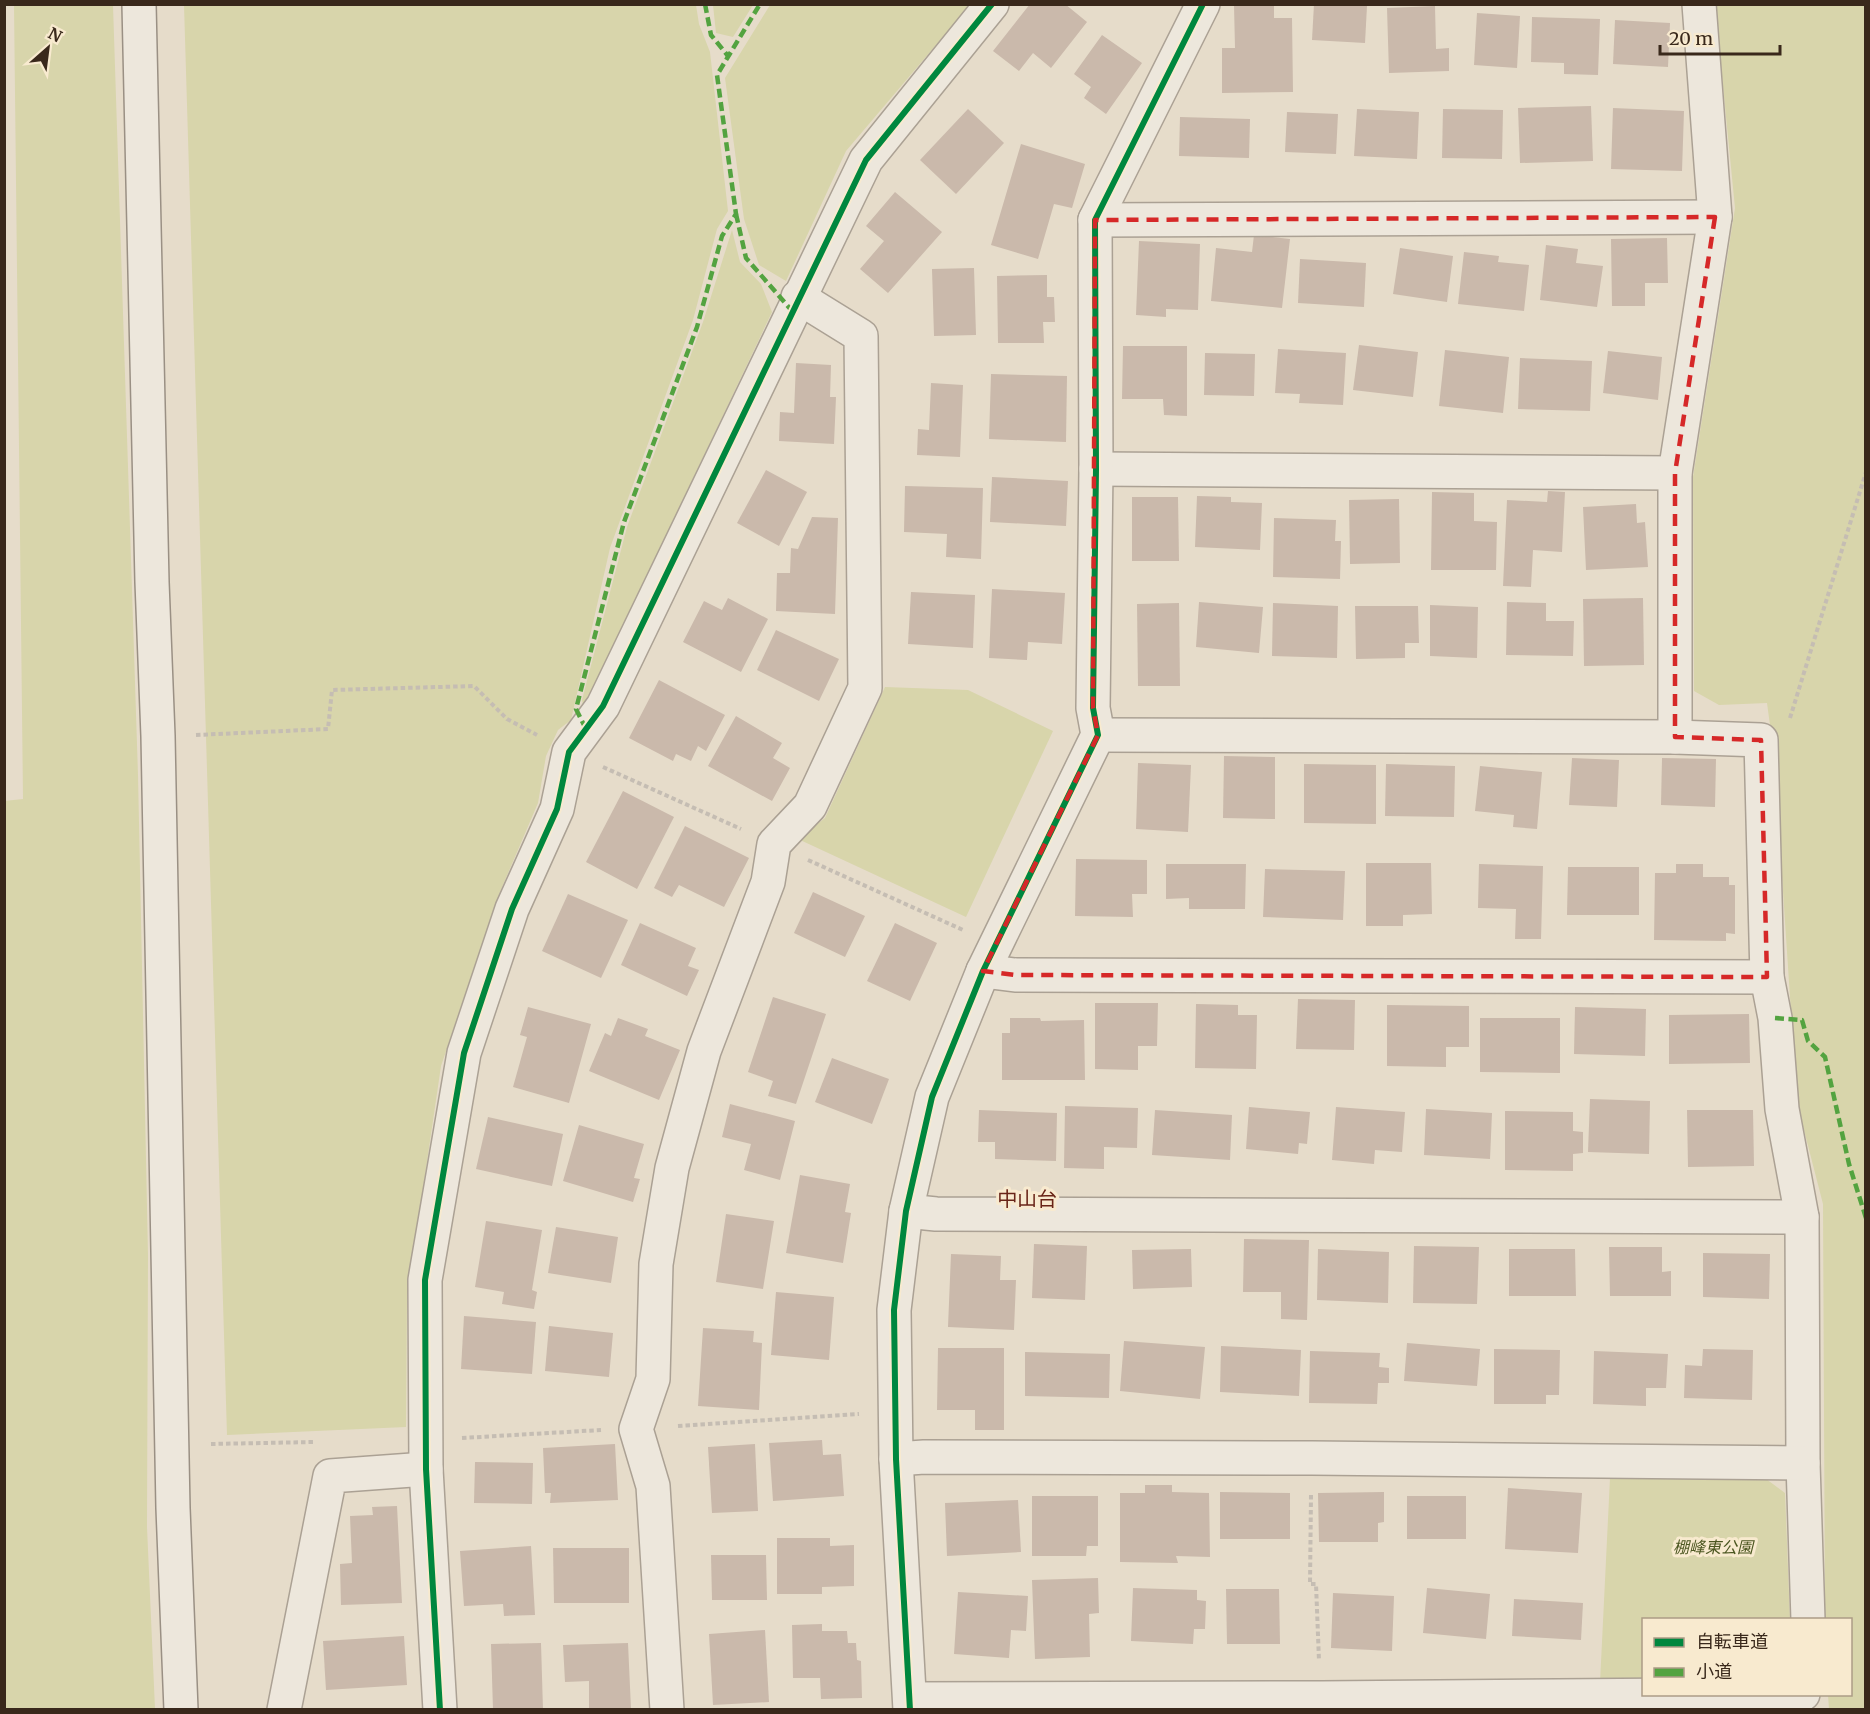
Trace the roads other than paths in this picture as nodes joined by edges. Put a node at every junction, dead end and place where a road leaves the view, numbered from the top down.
1 (139, 4) edge
2 (992, 4) edge
3 (1203, 4) edge
4 (1699, 4) edge
5 (1715, 217) junction
6 (1095, 220) junction
7 (798, 297) junction
8 (1096, 469) junction
9 (1675, 473) junction
10 (1098, 735) junction
11 (1675, 737) junction
12 (983, 970) junction
13 (1767, 977) junction
14 (906, 1211) junction
15 (1802, 1217) junction
16 (896, 1459) junction
17 (1803, 1463) junction
18 (426, 1469) junction
19 (1808, 1618) edge
20 (1642, 1696) edge
21 (910, 1704) edge
22 (181, 1710) edge
23 (284, 1710) edge
24 (440, 1710) edge
25 (667, 1710) edge

1 - 22 street
2 - 7 street
3 - 6 street
4 - 5 street
5 - 6 street
5 - 9 street
6 - 8 street
7 - 18 street
7 - 25 street
8 - 9 street
8 - 10 street
9 - 11 street
10 - 11 street
10 - 12 street
11 - 13 street
12 - 13 street
12 - 14 street
13 - 15 street
14 - 15 street
14 - 16 street
15 - 17 street
16 - 17 street
16 - 21 street
17 - 19 street
18 - 23 street
18 - 24 street
20 - 21 street

